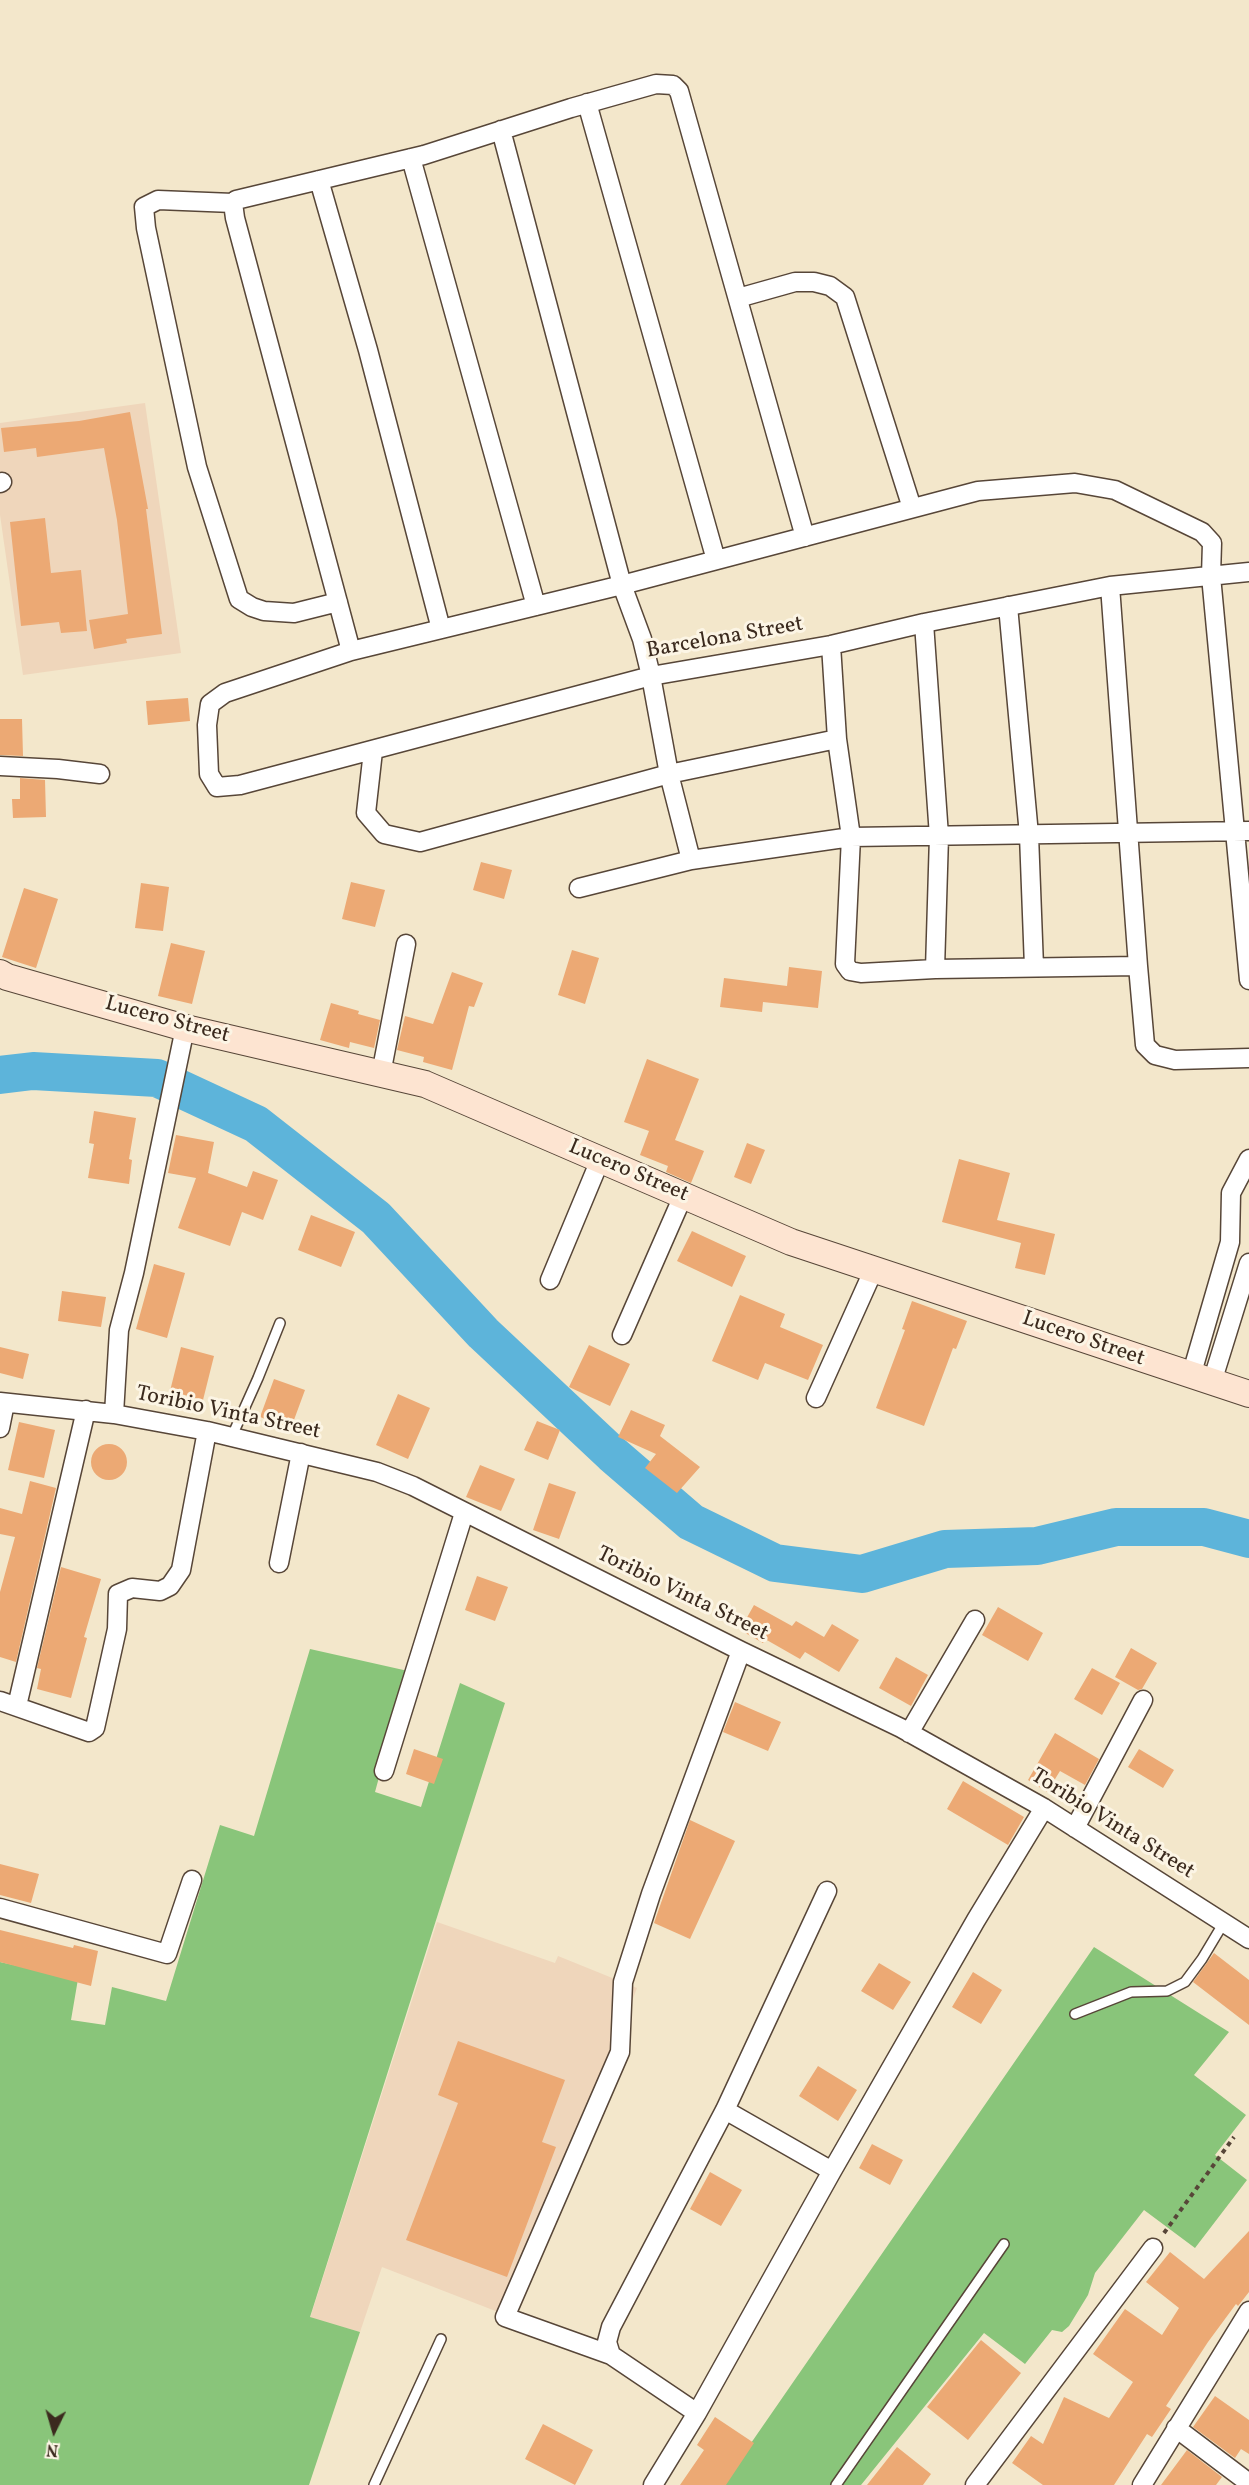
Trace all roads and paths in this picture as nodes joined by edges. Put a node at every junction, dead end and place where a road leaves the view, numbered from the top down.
1 (587, 103) junction
2 (501, 130) junction
3 (411, 158) junction
4 (319, 180) junction
5 (233, 203) junction
6 (738, 298) junction
7 (912, 508) junction
8 (805, 537) junction
9 (716, 560) junction
10 (1249, 572) edge
11 (1211, 576) junction
12 (621, 585) junction
13 (1110, 586) junction
14 (338, 602) junction
15 (536, 606) junction
16 (1008, 606) junction
17 (924, 623) junction
18 (441, 629) junction
19 (831, 645) junction
20 (351, 651) junction
21 (651, 676) junction
22 (837, 739) junction
23 (374, 751) junction
24 (0, 766) edge
25 (100, 774) dead end
26 (669, 774) junction
27 (1242, 832) edge
28 (1128, 834) junction
29 (1029, 835) junction
30 (939, 836) junction
31 (851, 837) junction
32 (691, 860) junction
33 (579, 888) dead end
34 (406, 944) dead end
35 (1138, 966) junction
36 (1034, 967) junction
37 (935, 969) junction
38 (0, 973) edge
39 (1249, 980) edge
40 (185, 1028) junction
41 (1249, 1058) edge
42 (381, 1074) junction
43 (1249, 1159) edge
44 (600, 1160) junction
45 (683, 1196) junction
46 (1241, 1218) edge
47 (1249, 1263) edge
48 (874, 1269) junction
49 (550, 1281) dead end
50 (280, 1323) dead end
51 (622, 1335) dead end
52 (1202, 1379) junction
53 (1249, 1394) edge
54 (816, 1398) dead end
55 (3, 1402) edge
56 (86, 1410) junction
57 (114, 1414) junction
58 (0, 1428) edge
59 (207, 1431) junction
60 (232, 1436) junction
61 (301, 1454) junction
62 (464, 1514) junction
63 (279, 1563) dead end
64 (975, 1620) dead end
65 (741, 1651) junction
66 (1143, 1700) dead end
67 (9, 1704) edge
68 (909, 1733) junction
69 (384, 1771) dead end
70 (1044, 1808) junction
71 (1075, 1828) junction
72 (192, 1880) dead end
73 (827, 1891) dead end
74 (0, 1908) edge
75 (1223, 1924) junction
76 (1249, 1940) edge
77 (1076, 2014) dead end
78 (725, 2110) junction
79 (1234, 2137) dead end
80 (832, 2171) junction
81 (1004, 2244) dead end
82 (1153, 2248) joint
83 (1249, 2311) edge
84 (441, 2339) dead end
85 (611, 2355) junction
86 (697, 2413) junction
87 (1176, 2428) junction
88 (1249, 2483) edge
89 (374, 2485) edge
90 (653, 2485) edge
91 (836, 2485) edge
92 (975, 2485) edge
93 (1142, 2485) edge

1 - 2 street
1 - 6 street
1 - 9 street
2 - 3 street
2 - 12 street
3 - 4 street
3 - 15 street
4 - 5 street
4 - 18 street
5 - 14 street
5 - 14 street
6 - 7 street
6 - 8 street
7 - 8 street
7 - 11 street
8 - 9 street
9 - 12 street
10 - 11 street, Barcelona Street
11 - 13 street, Barcelona Street
11 - 27 street
12 - 15 street
12 - 21 street
13 - 16 street, Barcelona Street
13 - 28 street
14 - 20 street
15 - 18 street
16 - 17 street, Barcelona Street
16 - 29 street
17 - 19 street, Barcelona Street
17 - 30 street
18 - 20 street
19 - 21 street, Barcelona Street
19 - 22 street
20 - 23 street, Barcelona Street
21 - 23 street, Barcelona Street
21 - 26 street
22 - 26 street
22 - 31 street
23 - 26 street
24 - 25 street
26 - 32 street
27 - 28 street
27 - 39 street
28 - 29 street
28 - 35 street
29 - 30 street
29 - 36 street
30 - 31 street
30 - 37 street
31 - 32 street
31 - 37 street
32 - 33 street
34 - 42 street
35 - 36 street
35 - 41 street
36 - 37 street
38 - 40 street, Lucero Street
40 - 42 street, Lucero Street
40 - 57 street
42 - 44 street, Lucero Street
43 - 46 street
44 - 45 street, Lucero Street
44 - 49 street
45 - 48 street, Lucero Street
45 - 51 street
46 - 52 street
47 - 52 street
48 - 52 street, Lucero Street
48 - 54 street
50 - 60 lane
52 - 53 street, Lucero Street
55 - 56 street, Toribio Vinta Street
55 - 58 street
56 - 57 street, Toribio Vinta Street
56 - 67 street
57 - 59 street, Toribio Vinta Street
59 - 60 street, Toribio Vinta Street
59 - 67 street
60 - 61 street, Toribio Vinta Street
61 - 62 street, Toribio Vinta Street
61 - 63 street
62 - 65 street, Toribio Vinta Street
62 - 69 street
64 - 68 street
65 - 68 street, Toribio Vinta Street
65 - 85 street
66 - 71 street
68 - 70 street, Toribio Vinta Street
70 - 71 street, Toribio Vinta Street
70 - 80 street
71 - 75 street, Toribio Vinta Street
72 - 74 street
73 - 78 street
75 - 76 street, Toribio Vinta Street
75 - 77 lane
78 - 80 street
78 - 85 street
79 - 82 path
80 - 86 street
81 - 91 lane
82 - 92 street
83 - 87 street
84 - 89 lane
85 - 86 street
86 - 90 street
87 - 88 street
87 - 93 street

